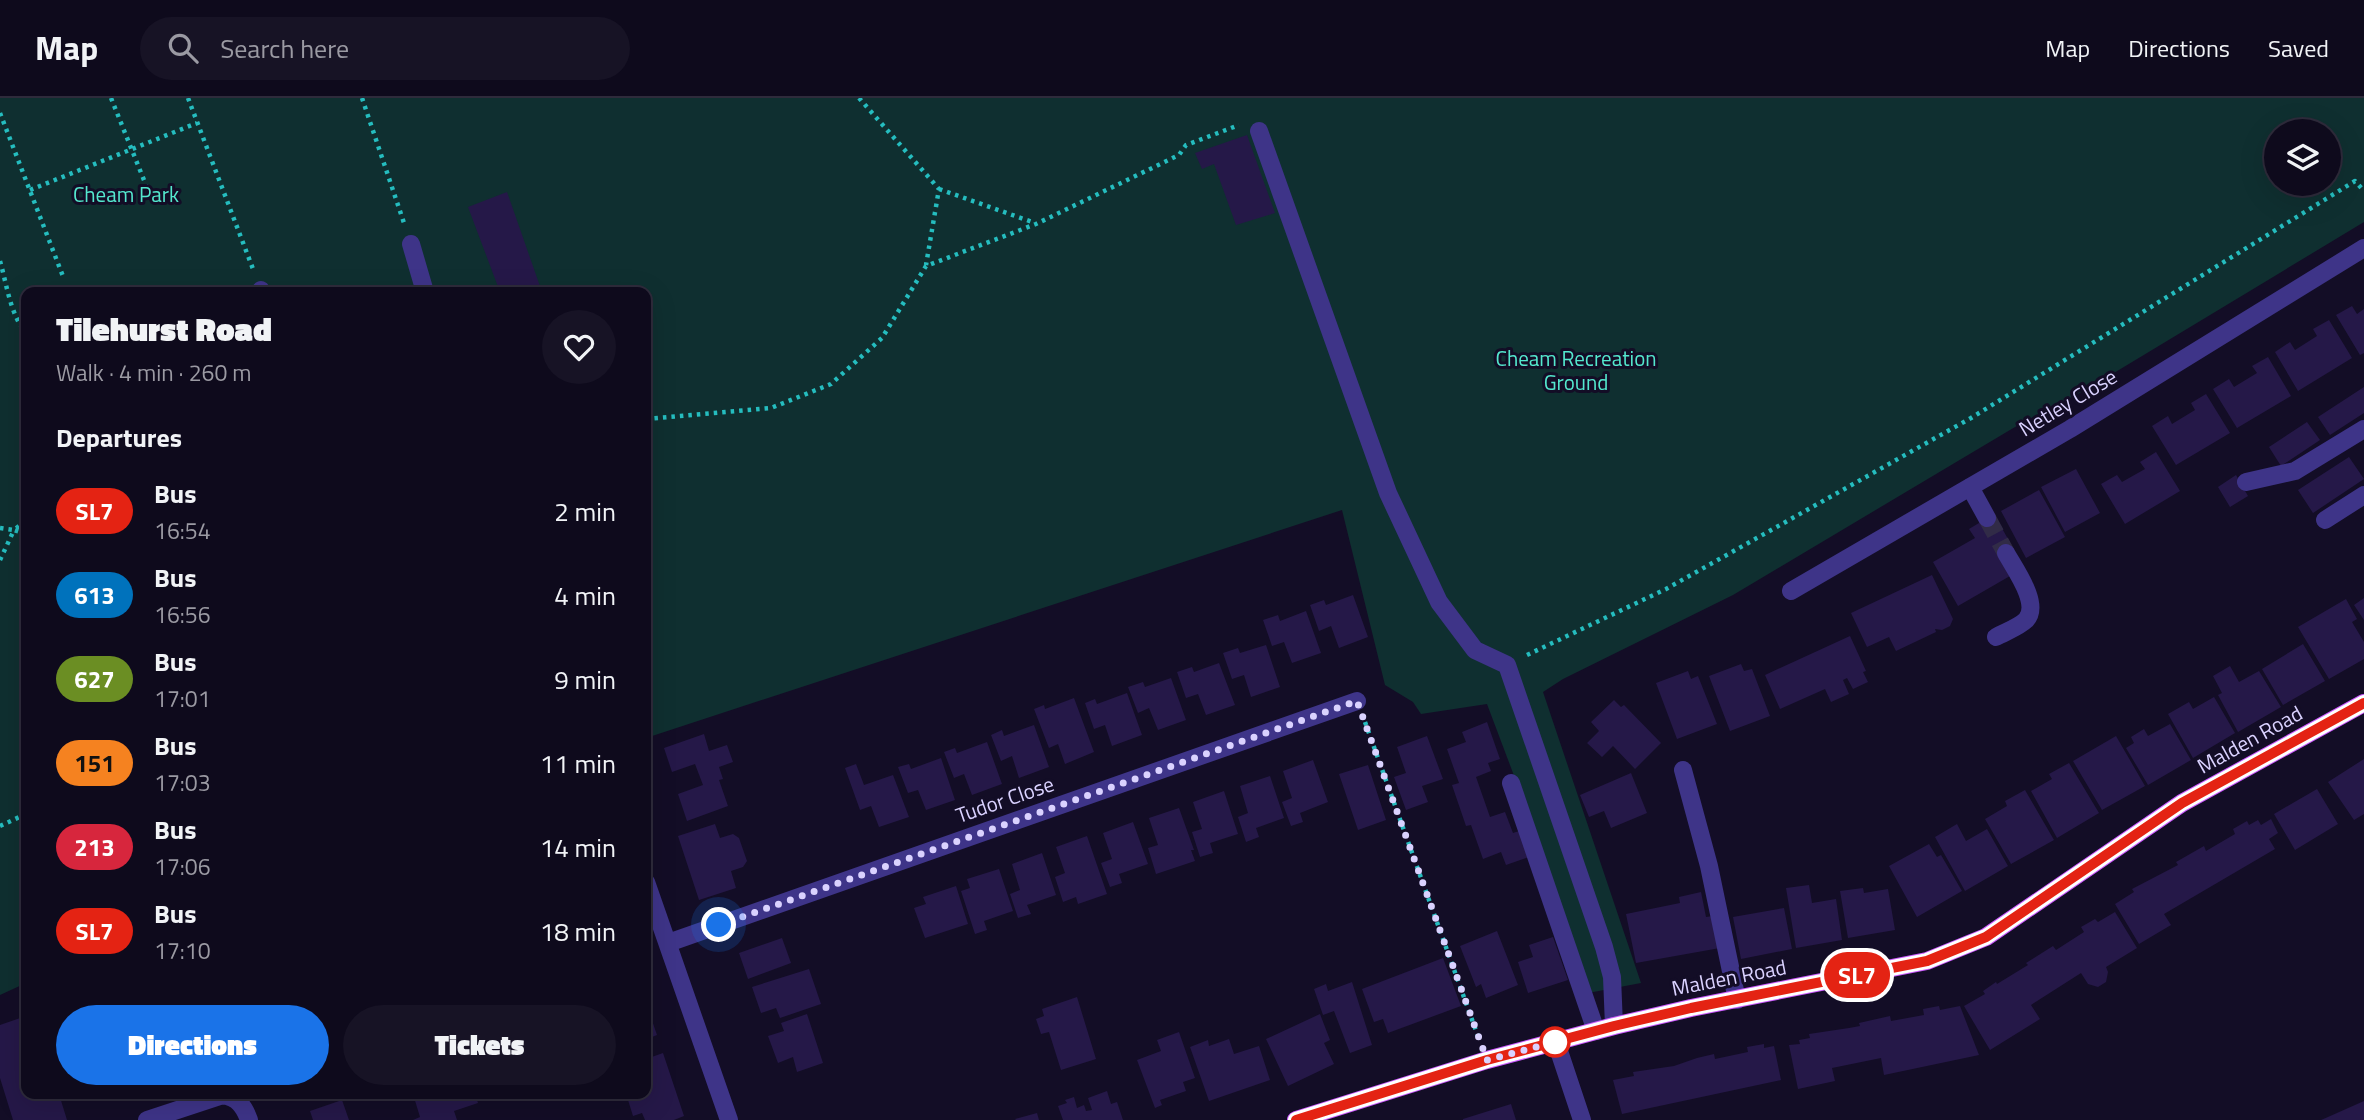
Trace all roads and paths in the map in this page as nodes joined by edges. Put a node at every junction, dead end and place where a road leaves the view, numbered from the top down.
1 (111, 98) edge
2 (188, 98) edge
3 (362, 98) edge
4 (859, 98) edge
5 (0, 113) edge
6 (197, 123) junction
7 (1259, 131) joint
8 (131, 149) junction
9 (939, 189) junction
10 (30, 190) junction
11 (2364, 191) edge
12 (152, 200) dead end
13 (1036, 224) junction
14 (411, 244) joint
15 (2364, 248) edge
16 (0, 261) edge
17 (926, 266) junction
18 (64, 279) dead end
19 (259, 287) edge
20 (424, 287) edge
21 (21, 327) edge
22 (651, 419) edge
23 (2364, 429) edge
24 (2246, 482) dead end
25 (1970, 487) junction
26 (2364, 495) edge
27 (1987, 519) tunnel mouth
28 (2325, 520) dead end
29 (21, 525) edge
30 (0, 528) edge
31 (15, 530) junction
32 (21, 532) edge
33 (2006, 553) tunnel mouth
34 (0, 560) edge
35 (1791, 591) dead end
36 (1996, 637) dead end
37 (1507, 665) junction
38 (1357, 701) joint
39 (2364, 703) edge
40 (1683, 770) dead end
41 (1511, 783) dead end
42 (21, 816) edge
43 (0, 826) edge
44 (651, 897) edge
45 (667, 943) junction
46 (1737, 1000) junction
47 (1614, 1026) junction
48 (1596, 1031) junction
49 (1556, 1042) junction
50 (1487, 1060) junction
51 (211, 1099) edge
52 (234, 1099) edge
53 (146, 1120) edge
54 (249, 1120) edge
55 (729, 1120) edge
56 (1296, 1120) edge
57 (1582, 1120) edge

1 - 8 path
2 - 6 path
3 - 14 path
4 - 9 path
5 - 10 path
6 - 8 path
6 - 19 path
7 - 13 path
7 - 37 street
8 - 10 path
8 - 12 path
9 - 13 path
9 - 17 path
10 - 18 path
11 - 37 path
13 - 17 path
14 - 20 street
15 - 25 street, Netley Close
16 - 21 path
17 - 22 path
23 - 24 street
25 - 27 street
25 - 35 street, Netley Close
26 - 28 street
29 - 31 path
30 - 31 path
31 - 32 path
31 - 34 path
33 - 36 street
37 - 47 street
38 - 45 street, Tudor Close
38 - 50 path
39 - 46 main road, Malden Road
40 - 46 street
41 - 48 street
42 - 43 path
44 - 45 street
45 - 55 street
46 - 47 main road, Malden Road
47 - 48 main road, Malden Road
48 - 49 main road, Malden Road
49 - 50 main road, Malden Road
49 - 57 street
50 - 56 main road, Malden Road
51 - 53 street
52 - 54 street

